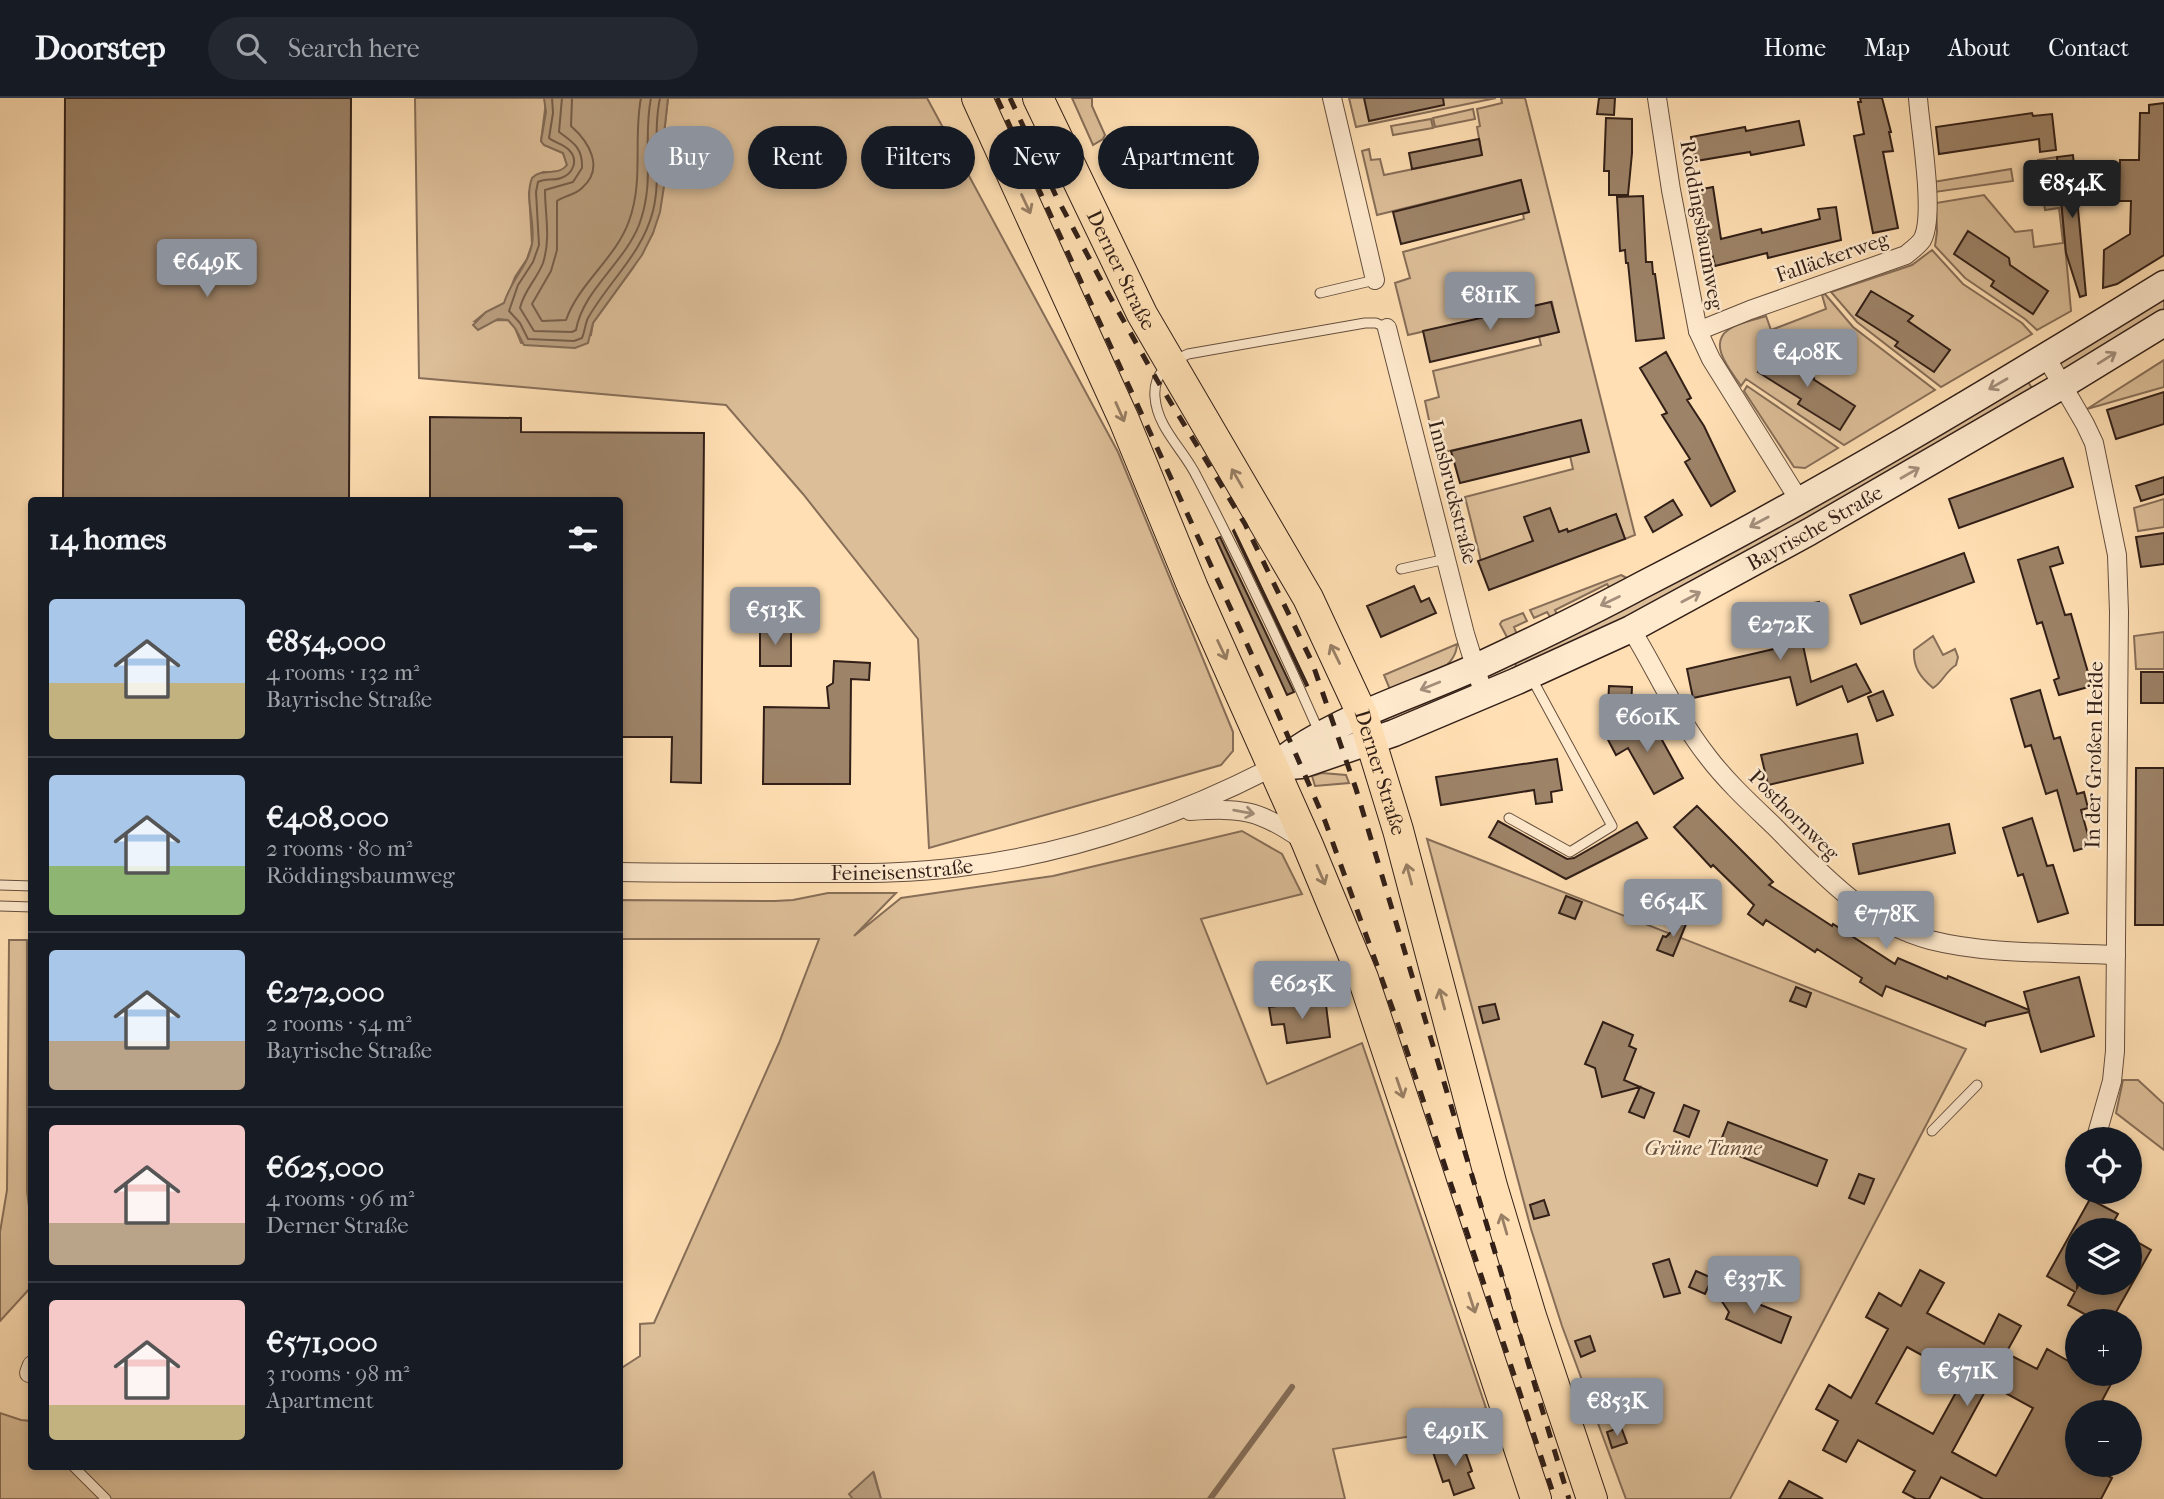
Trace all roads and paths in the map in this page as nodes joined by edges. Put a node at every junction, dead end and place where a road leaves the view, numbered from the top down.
1 (977, 98) edge
2 (1038, 98) edge
3 (1332, 98) edge
4 (1657, 98) edge
5 (1917, 98) edge
6 (1375, 280) joint
7 (2164, 284) edge
8 (1320, 293) dead end
9 (2164, 323) edge
10 (1387, 328) joint
11 (1698, 331) junction
12 (2046, 356) junction
13 (1170, 361) junction
14 (2063, 385) junction
15 (1799, 500) junction
16 (1446, 559) junction
17 (1401, 569) dead end
18 (1631, 629) junction
19 (1475, 667) junction
20 (1530, 675) junction
21 (1484, 695) junction
22 (1368, 728) junction
23 (1325, 745) junction
24 (1273, 767) junction
25 (1176, 812) junction
26 (1509, 818) dead end
27 (1307, 843) junction
28 (623, 872) edge
29 (0, 885) edge
30 (28, 886) edge
31 (0, 906) edge
32 (28, 907) edge
33 (2116, 956) junction
34 (1977, 1084) dead end
35 (2099, 1127) edge
36 (1932, 1131) dead end
37 (77, 1470) edge
38 (106, 1499) edge
39 (1536, 1499) edge
40 (1592, 1499) edge

1 -> 24 main road
2 - 13 main road, Derner Straße
3 - 6 street
4 - 11 street, Röddingsbaumweg
5 - 11 street, Falläckerweg
6 - 8 lane
7 - 12 street, Bayrische Straße
14 -> 9 street, Bayrische Straße
10 - 13 lane
10 - 16 street, Innsbruckstraße
11 - 15 street, Röddingsbaumweg
12 - 14 street
12 -> 15 street, Bayrische Straße
22 -> 13 main road, Derner Straße
13 - 23 lane
18 -> 14 street, Bayrische Straße
14 - 33 street, In der Großen Heide
15 -> 19 street, Bayrische Straße
16 - 17 lane
16 - 19 street, Innsbruckstraße
18 - 20 street, Bayrische Straße
18 - 33 street, Posthornweg
19 - 21 street
19 -> 22 street, Bayrische Straße
20 - 21 street, Bayrische Straße
20 - 26 lane
21 - 22 street, Bayrische Straße
22 - 23 street, Bayrische Straße
40 -> 22 main road, Derner Straße
23 - 24 street, Bayrische Straße
24 - 25 street, Feineisenstraße
24 - 27 main road
25 -> 27 street, Feineisenstraße
25 - 28 street, Feineisenstraße
27 -> 39 main road
29 - 30 lane
31 - 32 lane
33 - 35 street, In der Großen Heide
34 - 36 lane
37 - 38 lane

